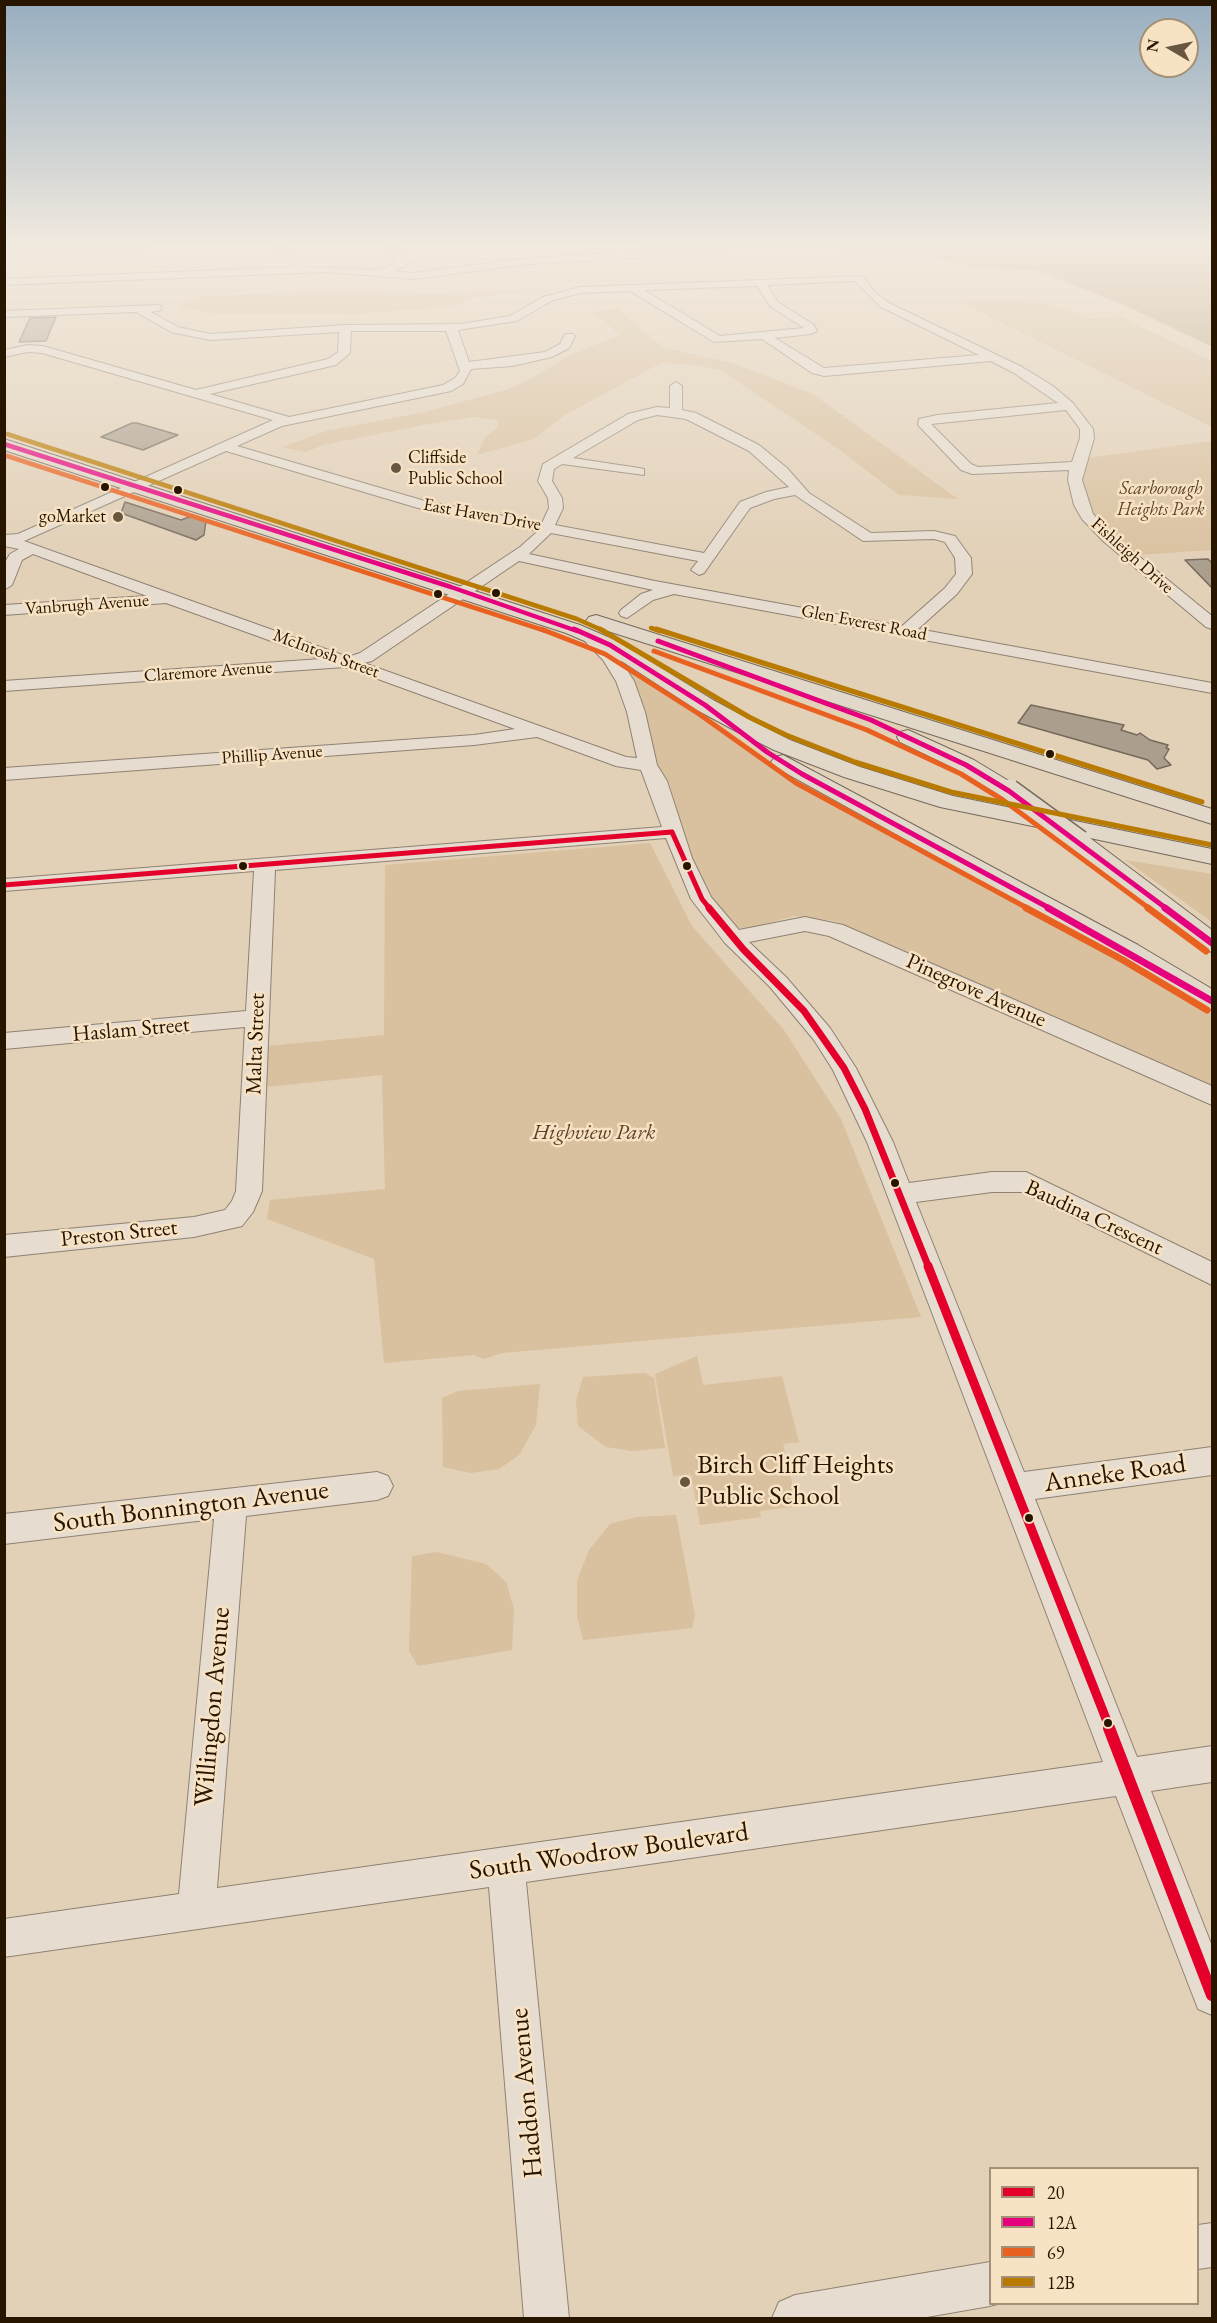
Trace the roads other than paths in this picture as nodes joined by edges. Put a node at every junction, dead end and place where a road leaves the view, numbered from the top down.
1 (58, 354) edge
2 (342, 354) edge
3 (461, 354) edge
4 (549, 354) edge
5 (792, 354) edge
6 (983, 354) edge
7 (990, 358) junction
8 (465, 366) junction
9 (676, 386) dead end
10 (196, 394) junction
11 (1069, 406) junction
12 (676, 412) junction
13 (286, 420) junction
14 (4, 432) edge
15 (4, 444) edge
16 (225, 447) junction
17 (561, 460) junction
18 (1077, 466) junction
19 (639, 472) dead end
20 (143, 483) junction
21 (798, 490) junction
22 (548, 527) junction
23 (6, 541) edge
24 (32, 549) junction
25 (516, 556) junction
26 (708, 558) junction
27 (4, 585) edge
28 (470, 587) junction
29 (685, 590) junction
30 (170, 599) junction
31 (4, 610) edge
32 (627, 613) dead end
33 (1212, 624) edge
34 (906, 631) junction
35 (588, 636) junction
36 (684, 650) junction
37 (350, 662) junction
38 (4, 686) edge
39 (1212, 688) edge
40 (705, 705) junction
41 (539, 731) junction
42 (648, 765) junction
43 (4, 774) edge
44 (1212, 817) edge
45 (672, 832) junction
46 (1212, 856) edge
47 (265, 864) junction
48 (4, 885) edge
49 (733, 938) junction
50 (1212, 943) edge
51 (1212, 1000) edge
52 (256, 1018) junction
53 (4, 1041) edge
54 (1212, 1096) edge
55 (901, 1194) junction
56 (233, 1219) joint
57 (4, 1246) edge
58 (1212, 1275) edge
59 (1212, 1461) edge
60 (377, 1486) dead end
61 (1017, 1487) junction
62 (231, 1503) junction
63 (4, 1529) edge
64 (1212, 1764) edge
65 (1126, 1776) junction
66 (506, 1867) junction
67 (196, 1911) junction
68 (4, 1938) edge
69 (1212, 1995) edge
70 (989, 2284) edge
71 (546, 2319) edge
72 (795, 2319) edge

1 - 10 street
2 - 10 street
3 - 8 street
4 - 8 street
5 - 7 street
6 - 7 street, Fishleigh Drive
7 - 11 street, Fishleigh Drive
8 - 13 street
9 - 12 street
10 - 13 street
11 - 18 street, Fishleigh Drive
11 - 18 street
12 - 17 street
12 - 21 street
13 - 16 street
14 - 20 main road
15 - 20 main road
16 - 20 street
16 - 22 street, East Haven Drive
17 - 19 street
17 - 22 street
18 - 33 street, Fishleigh Drive
20 - 23 street
20 - 28 main road
21 - 26 street
21 - 34 street
22 - 25 street, Claremore Avenue
22 - 26 street, East Haven Drive
23 - 24 street, McIntosh Street
24 - 27 street
24 - 30 street, McIntosh Street
25 - 28 street, Claremore Avenue
25 - 29 street, Glen Everest Road
26 - 29 street
28 - 35 main road
28 - 36 main road
28 - 37 street, Claremore Avenue
29 - 32 street
29 - 34 street, Glen Everest Road
30 - 31 street, Vanbrugh Avenue
30 - 37 street, McIntosh Street
34 - 39 street, Glen Everest Road
35 - 40 main road
35 - 42 street
36 - 44 main road
36 - 50 main road, bridge
37 - 38 street, Claremore Avenue
37 - 41 street, McIntosh Street
40 - 46 main road
40 - 51 main road
41 - 42 street, McIntosh Street
41 - 43 street, Phillip Avenue
42 - 45 street
45 - 47 street
45 - 49 street
47 - 48 street
47 - 52 street, Malta Street
49 - 54 street, Pinegrove Avenue
49 - 55 street
52 - 53 street, Haslam Street
52 - 56 street, Malta Street
55 - 58 street, Baudina Crescent
55 - 61 street
56 - 57 street, Preston Street
59 - 61 street, Anneke Road
60 - 62 street, South Bonnington Avenue
61 - 65 street
62 - 63 street, South Bonnington Avenue
62 - 67 street, Willingdon Avenue
64 - 65 street, South Woodrow Boulevard
65 - 66 street, South Woodrow Boulevard
65 - 69 street
66 - 67 street, South Woodrow Boulevard
66 - 71 street, Haddon Avenue
67 - 68 street, South Woodrow Boulevard
70 - 72 street

